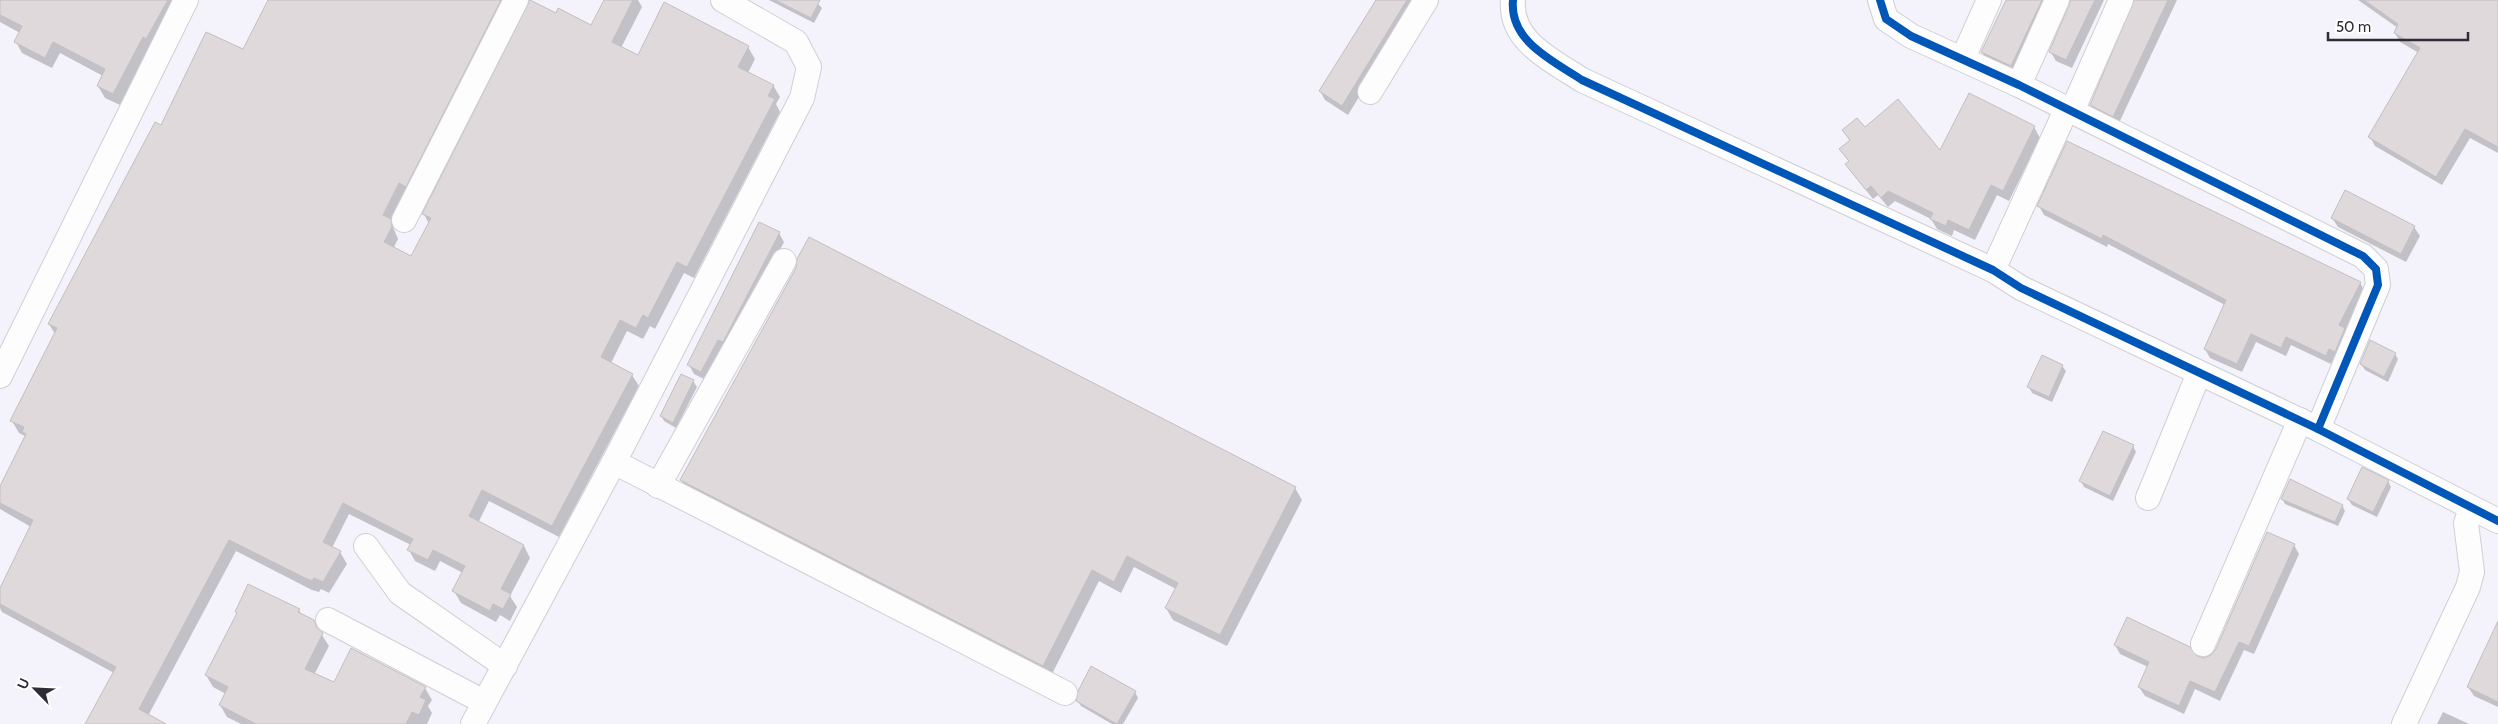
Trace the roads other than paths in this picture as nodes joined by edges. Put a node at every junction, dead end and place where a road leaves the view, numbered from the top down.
1 (186, 0) edge
2 (516, 0) edge
3 (723, 0) edge
4 (1426, 0) edge
5 (1513, 0) edge
6 (1880, 0) edge
7 (1989, 0) edge
8 (2057, 0) edge
9 (2121, 0) edge
10 (1963, 58) junction
11 (2019, 85) junction
12 (1370, 92) dead end
13 (2070, 110) junction
14 (404, 220) dead end
15 (784, 261) dead end
16 (1993, 270) junction
17 (2199, 373) junction
18 (0, 376) edge
19 (2309, 425) junction
20 (614, 462) junction
21 (658, 486) junction
22 (2148, 498) dead end
23 (2471, 508) junction
24 (2498, 521) edge
25 (366, 546) dead end
26 (328, 620) dead end
27 (2203, 644) dead end
28 (505, 666) junction
29 (1066, 693) dead end
30 (484, 702) junction
31 (473, 724) edge
32 (2404, 724) edge

1 - 18 street
2 - 14 street
3 - 20 street
4 - 12 street
5 - 16 street
6 - 10 street
7 - 10 street
8 - 11 street
9 - 13 street
10 - 11 street
11 - 13 street
13 - 16 street
13 - 19 street
15 - 21 street
16 - 17 street
17 - 19 street
17 - 22 street
19 - 23 street
19 - 27 street
20 - 21 street
20 - 28 street
21 - 29 street
23 - 24 street
23 - 32 street
25 - 28 street
26 - 30 street
28 - 30 street
30 - 31 street

